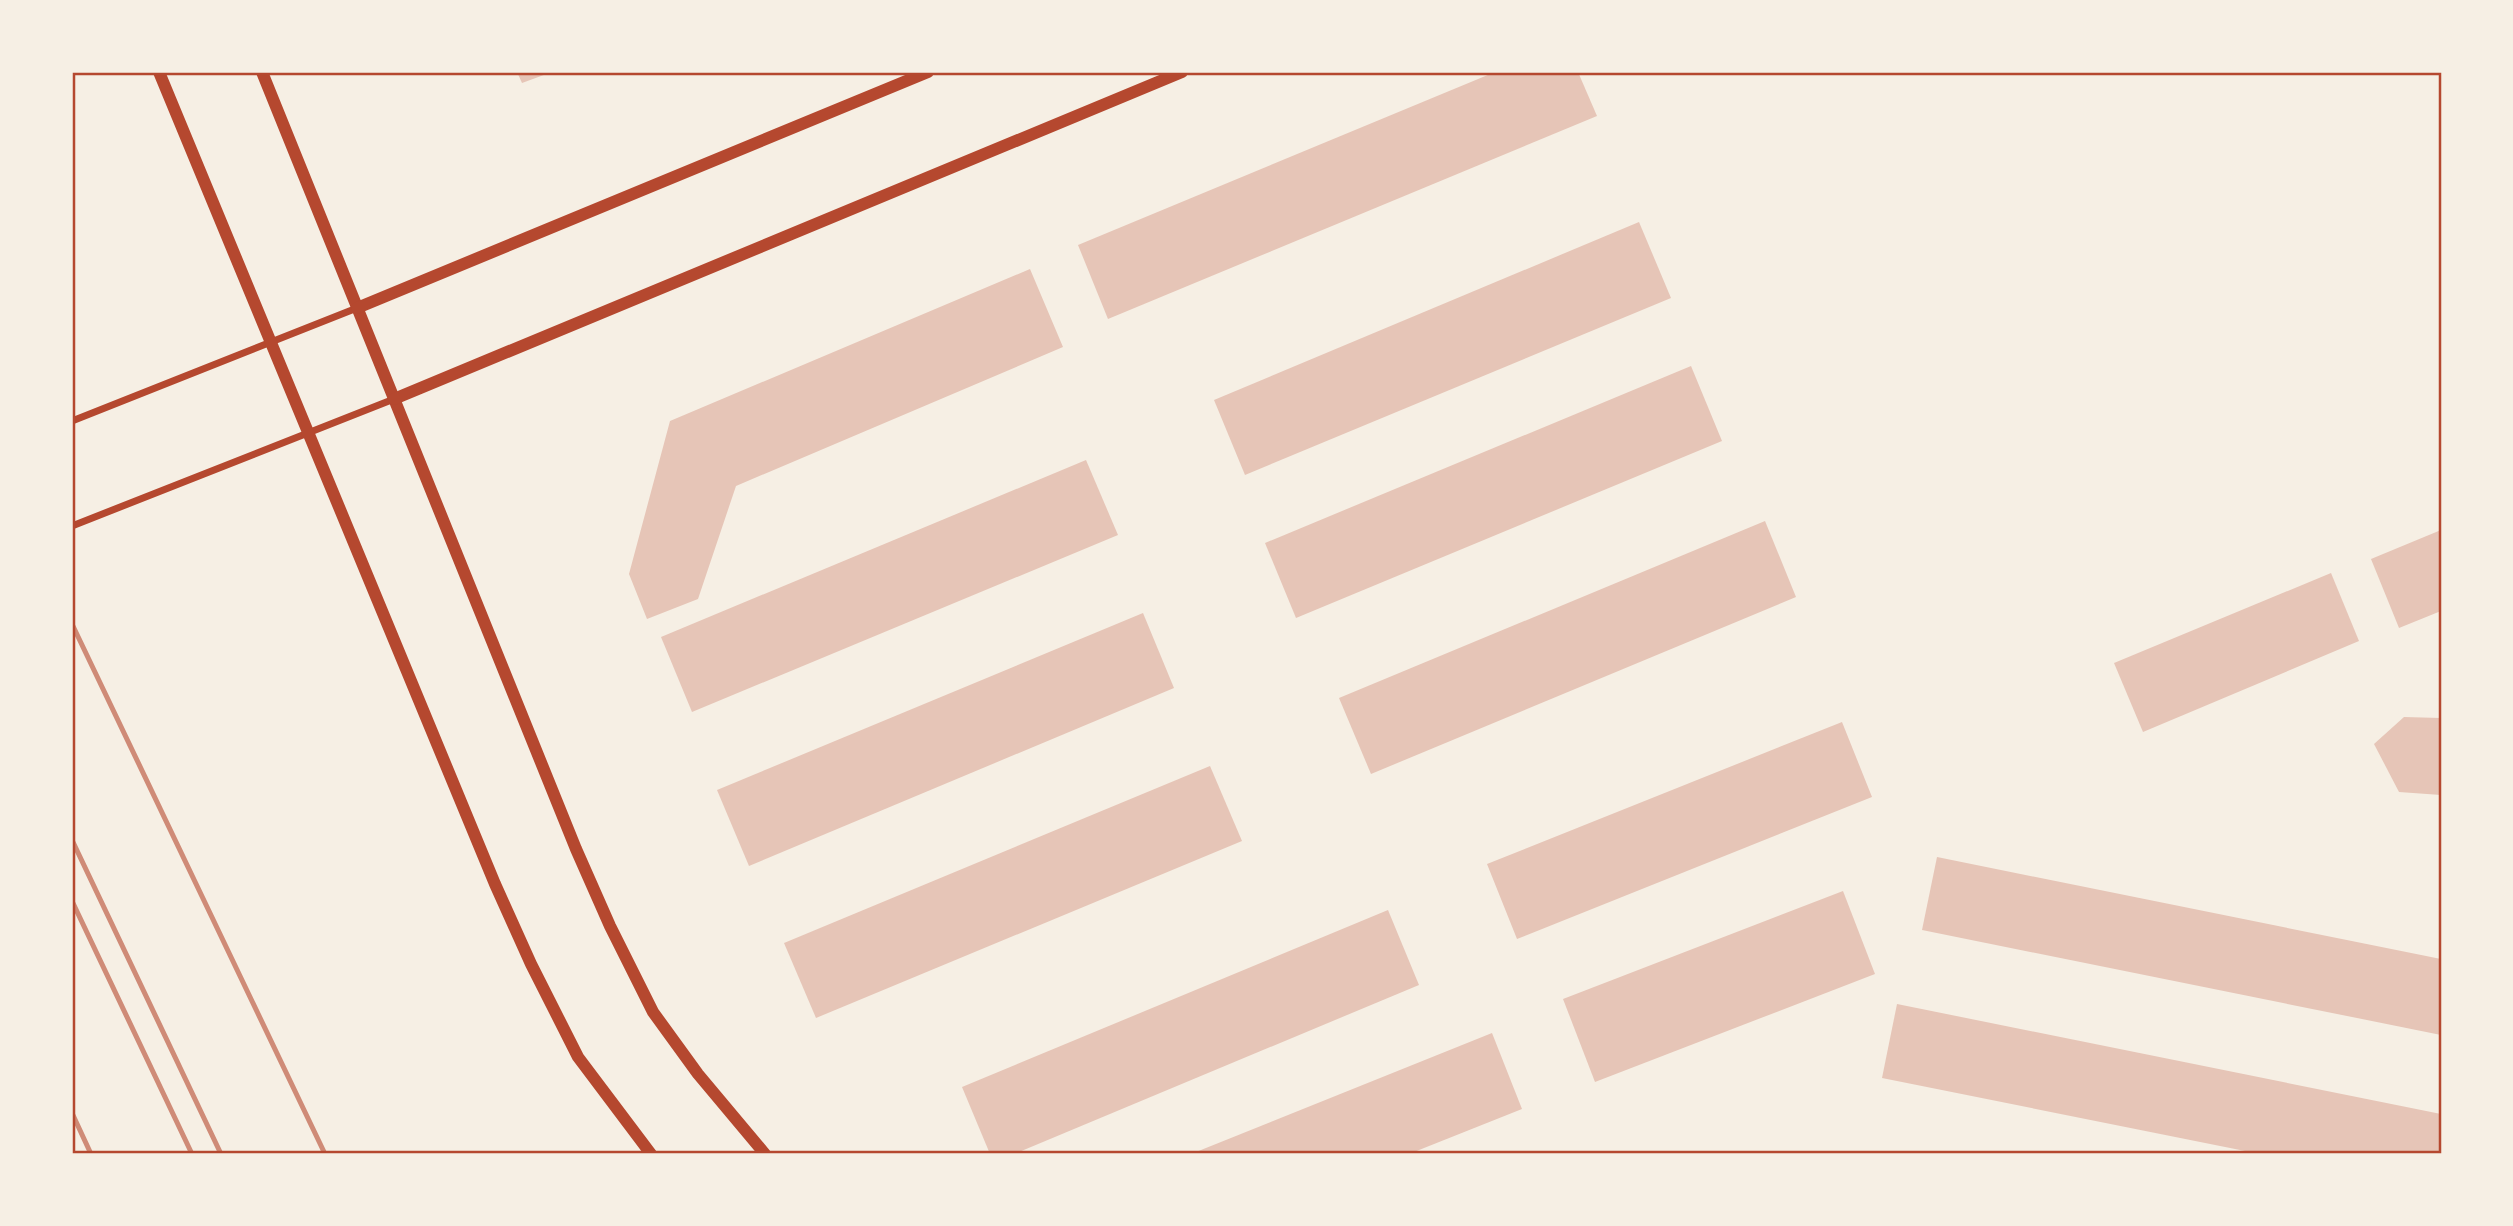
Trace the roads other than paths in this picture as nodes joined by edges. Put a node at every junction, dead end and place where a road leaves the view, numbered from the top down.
1 (159, 72) edge
2 (262, 72) edge
3 (928, 72) edge
4 (1182, 72) edge
5 (357, 308) junction
6 (271, 342) junction
7 (394, 399) junction
8 (72, 421) edge
9 (308, 433) junction
10 (72, 526) edge
11 (650, 1154) edge
12 (765, 1154) edge

1 - 6 street
2 - 5 street
3 - 5 street
4 - 7 street
5 - 6 street
5 - 7 street
6 - 8 street
6 - 9 street
7 - 9 street
7 - 12 street
9 - 10 street
9 - 11 street

